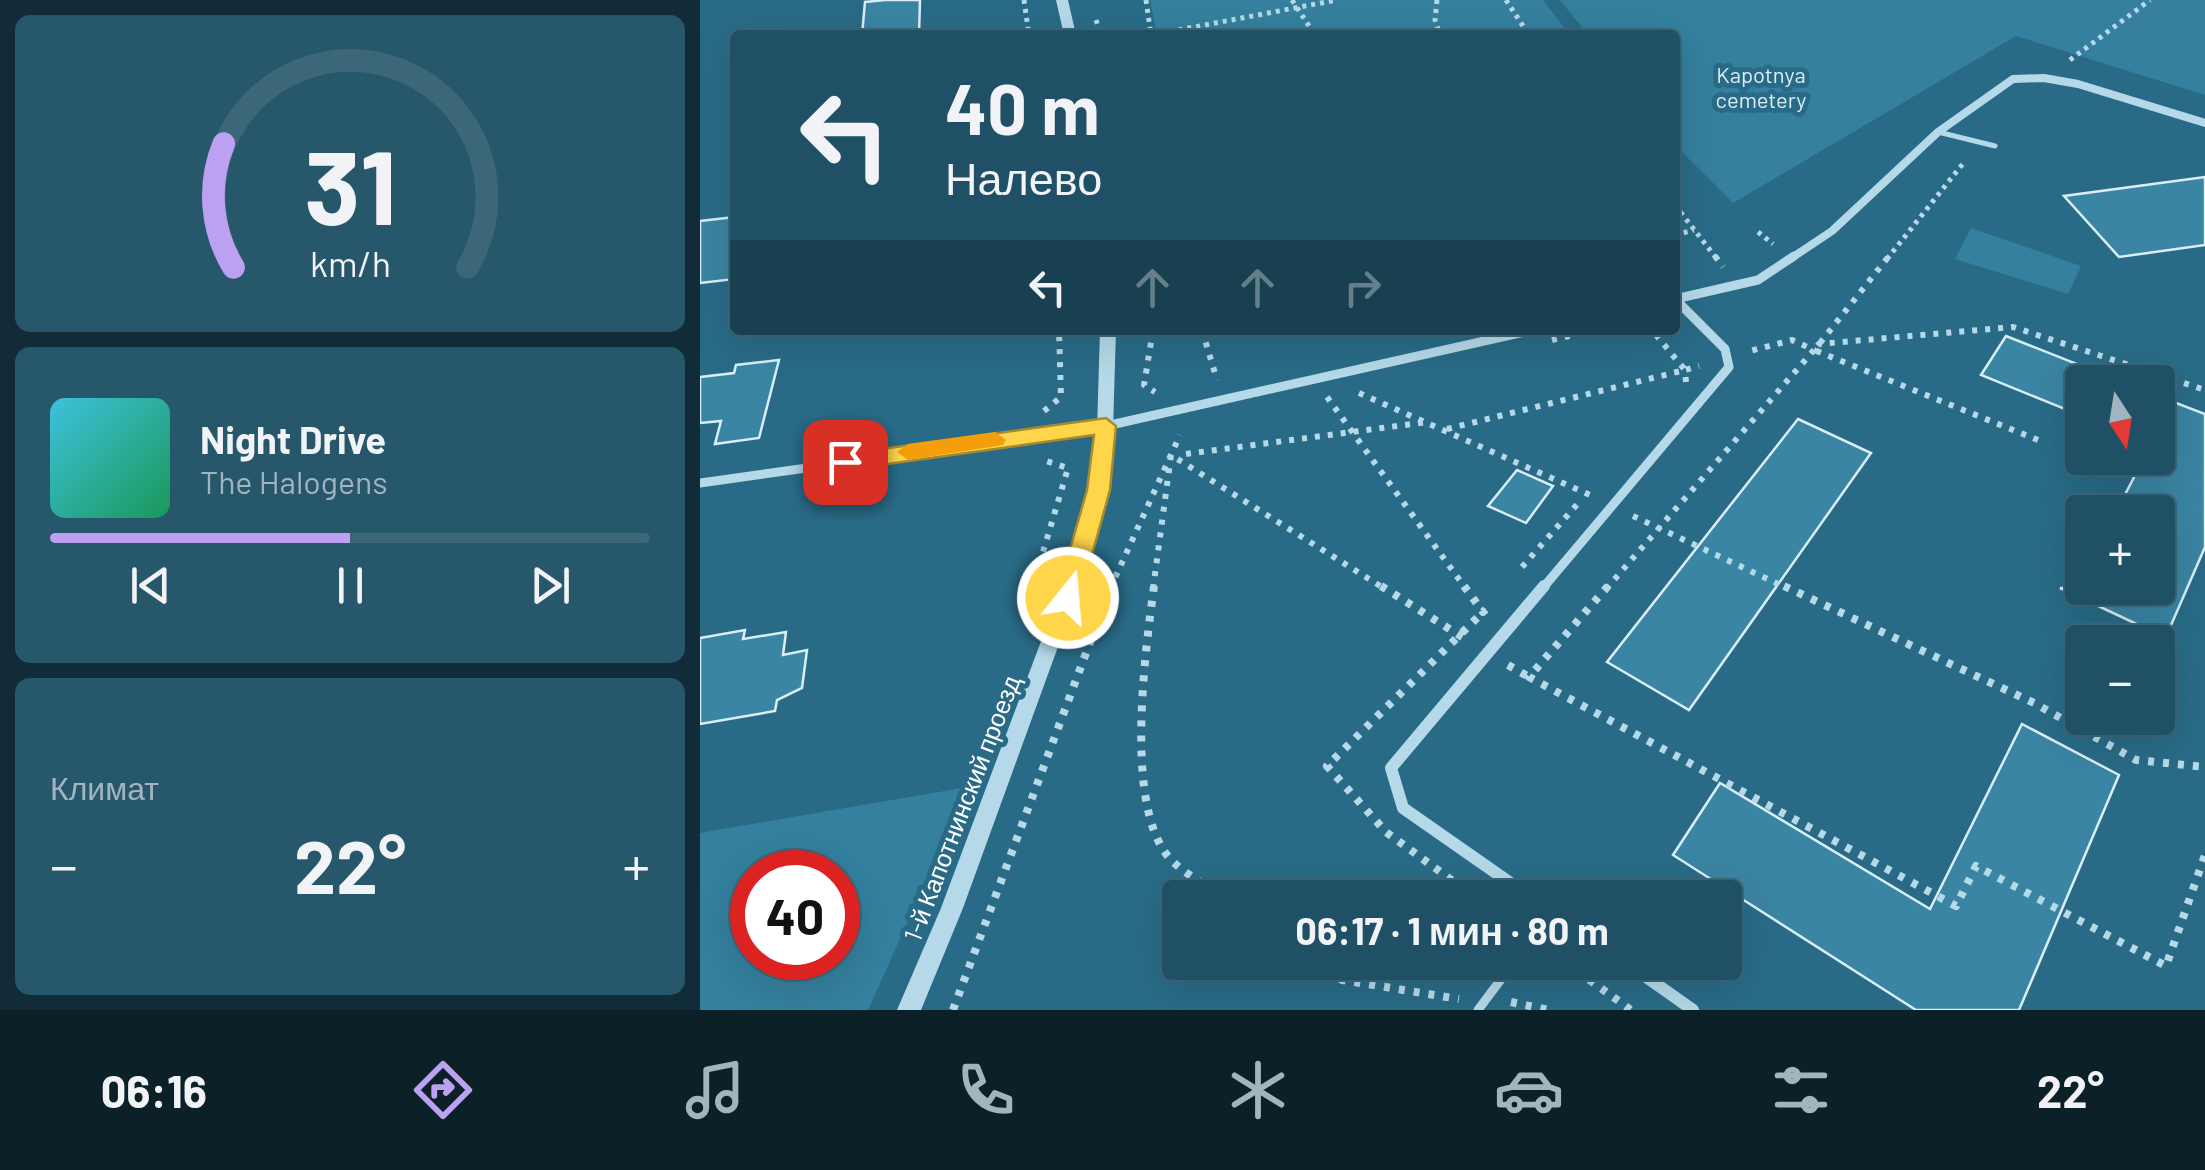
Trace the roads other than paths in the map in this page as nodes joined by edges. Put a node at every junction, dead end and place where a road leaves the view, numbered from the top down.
1 (1062, 0) edge
2 (1069, 30) edge
3 (2205, 123) edge
4 (1938, 132) junction
5 (1995, 146) dead end
6 (1680, 298) edge
7 (1680, 304) edge
8 (1108, 335) edge
9 (1512, 335) edge
10 (1106, 426) junction
11 (700, 483) edge
12 (1506, 880) edge
13 (1501, 980) edge
14 (1650, 980) edge
15 (1481, 1007) edge
16 (909, 1010) edge
17 (1692, 1010) edge

1 - 2 street
3 - 4 street
4 - 5 lane
4 - 6 street
7 - 12 street
8 - 10 street, 1-й Капотнинский проезд
9 - 10 street
10 - 11 street
10 - 16 street, 1-й Капотнинский проезд
13 - 15 lane
14 - 17 street

